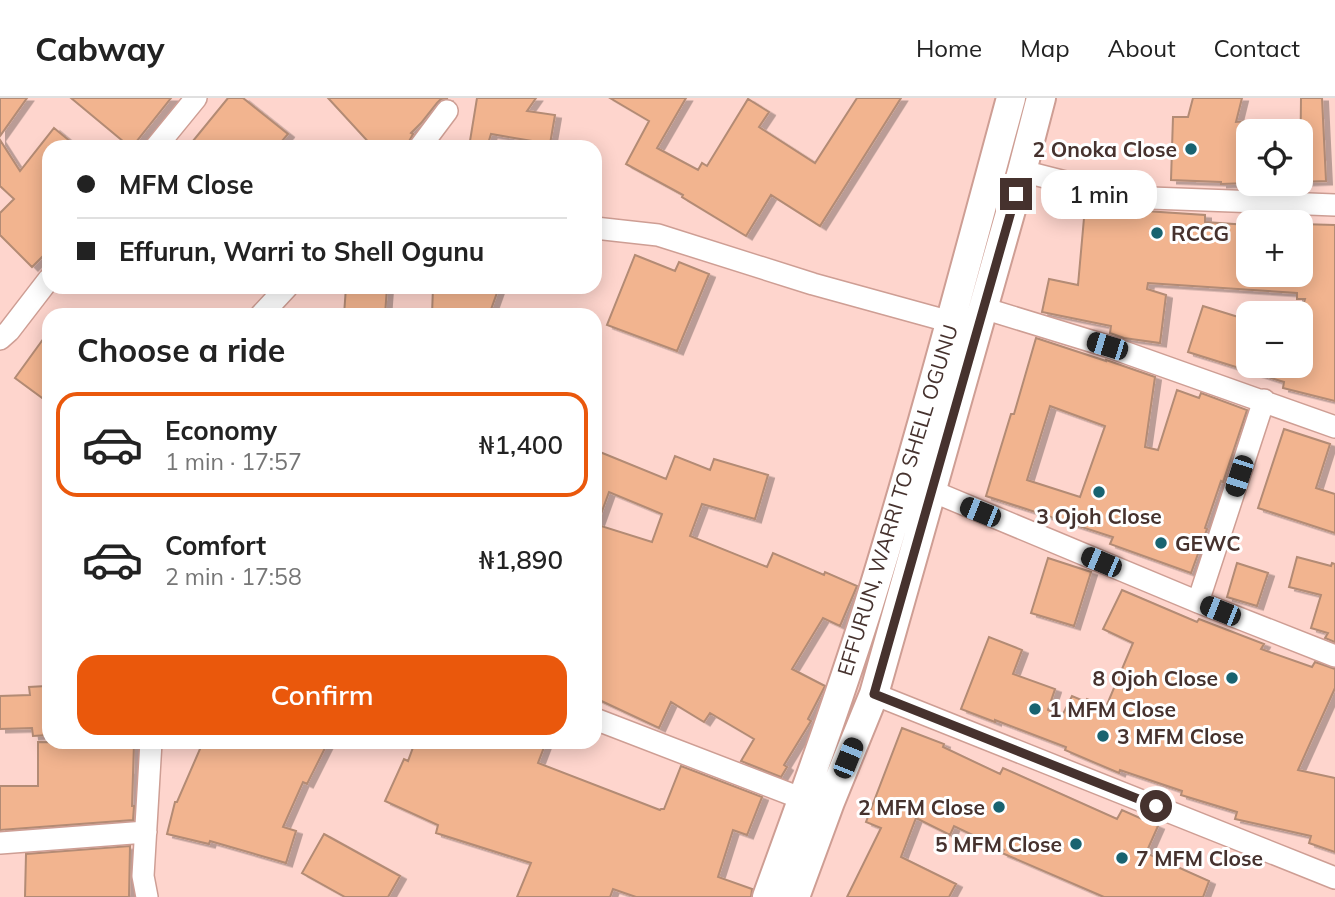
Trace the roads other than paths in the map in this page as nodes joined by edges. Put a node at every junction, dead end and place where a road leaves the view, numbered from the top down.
1 (195, 98) edge
2 (1011, 98) edge
3 (1041, 98) edge
4 (447, 111) dead end
5 (162, 140) edge
6 (425, 140) edge
7 (1023, 171) junction
8 (1335, 205) edge
9 (602, 229) edge
10 (42, 287) edge
11 (280, 294) edge
12 (268, 308) edge
13 (984, 308) junction
14 (951, 322) junction
15 (3, 330) edge
16 (1264, 400) junction
17 (1335, 427) edge
18 (932, 491) junction
19 (1198, 602) junction
20 (1335, 656) edge
21 (874, 694) junction
22 (602, 722) edge
23 (151, 749) edge
24 (803, 799) junction
25 (146, 832) junction
26 (0, 843) edge
27 (1335, 878) edge
28 (803, 893) edge
29 (147, 897) edge
30 (767, 897) edge

1 - 5 street
2 - 14 main road, EFFURUN, WARRI TO SHELL OGUNU
3 - 7 main road, EFFURUN, WARRI TO SHELL OGUNU
4 - 6 street
7 - 8 street
7 - 13 main road, EFFURUN, WARRI TO SHELL OGUNU
9 - 14 street
10 - 15 street
11 - 12 street
13 - 16 street
13 - 18 main road, EFFURUN, WARRI TO SHELL OGUNU
14 - 24 main road, EFFURUN, WARRI TO SHELL OGUNU
16 - 17 street
16 - 19 street
18 - 19 street
18 - 21 main road, EFFURUN, WARRI TO SHELL OGUNU
19 - 20 street
21 - 27 street
21 - 28 main road, EFFURUN, WARRI TO SHELL OGUNU
22 - 24 street
23 - 25 street
24 - 30 main road, EFFURUN, WARRI TO SHELL OGUNU
25 - 26 street
25 - 29 street

